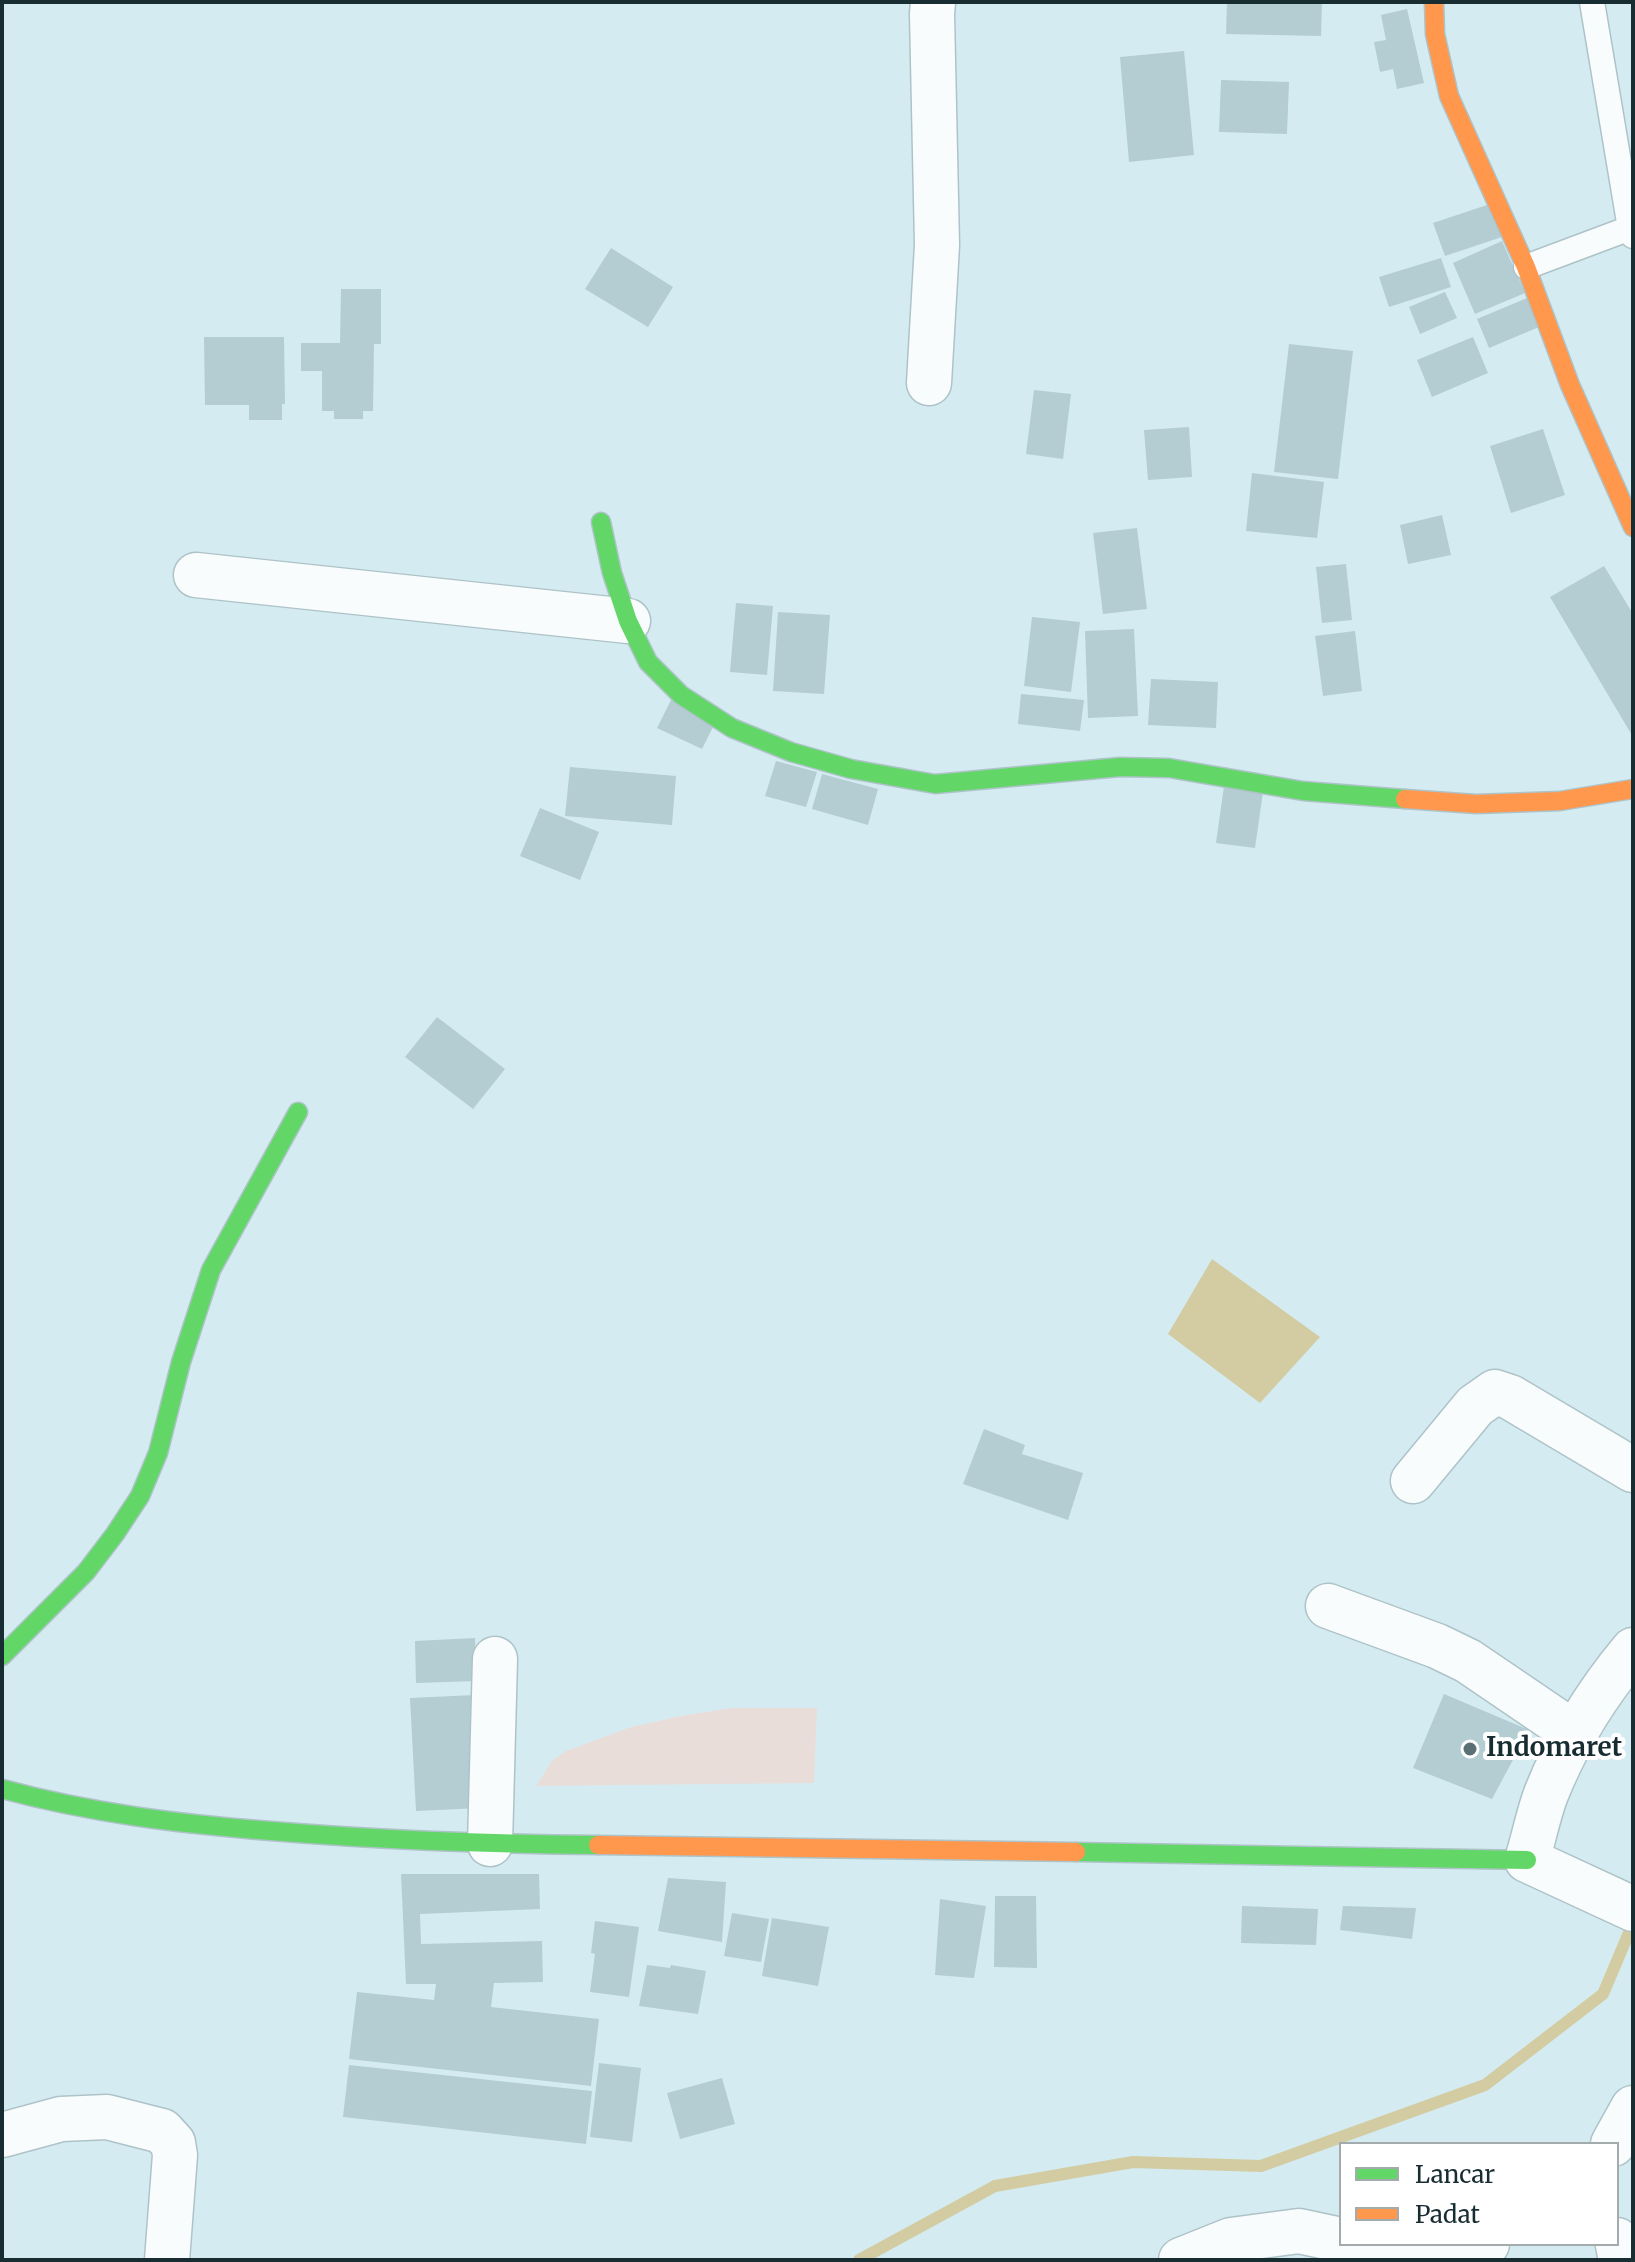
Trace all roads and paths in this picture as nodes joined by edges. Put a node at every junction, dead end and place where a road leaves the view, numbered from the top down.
1 (933, 2) edge
2 (1434, 2) edge
3 (1592, 2) edge
4 (1632, 230) edge
5 (1526, 267) junction
6 (929, 383) dead end
7 (601, 522) dead end
8 (1633, 527) edge
9 (196, 575) dead end
10 (628, 621) junction
11 (1633, 789) edge
12 (298, 1112) dead end
13 (1633, 1470) edge
14 (1413, 1481) dead end
15 (1328, 1606) dead end
16 (1633, 1650) edge
17 (2, 1656) edge
18 (495, 1659) dead end
19 (1574, 1733) junction
20 (2, 1789) edge
21 (490, 1844) junction
22 (1527, 1860) junction
23 (1633, 1909) edge
24 (1633, 2108) edge
25 (2, 2135) edge
26 (1614, 2142) edge
27 (1339, 2240) edge
28 (1369, 2246) edge
29 (1485, 2246) edge
30 (167, 2260) edge
31 (1181, 2260) edge
32 (1434, 2260) edge
33 (1454, 2260) edge

1 - 6 street
2 - 5 street
3 - 4 lane
4 - 5 lane
5 - 8 street
7 - 10 street
9 - 10 street
10 - 11 street
12 - 17 street
13 - 14 street
15 - 19 street
16 - 19 street
18 - 21 street
19 - 22 street
20 - 21 street
21 - 22 street
22 - 23 street
24 - 26 street
25 - 30 street
27 - 31 street
28 - 32 street
29 - 33 street

